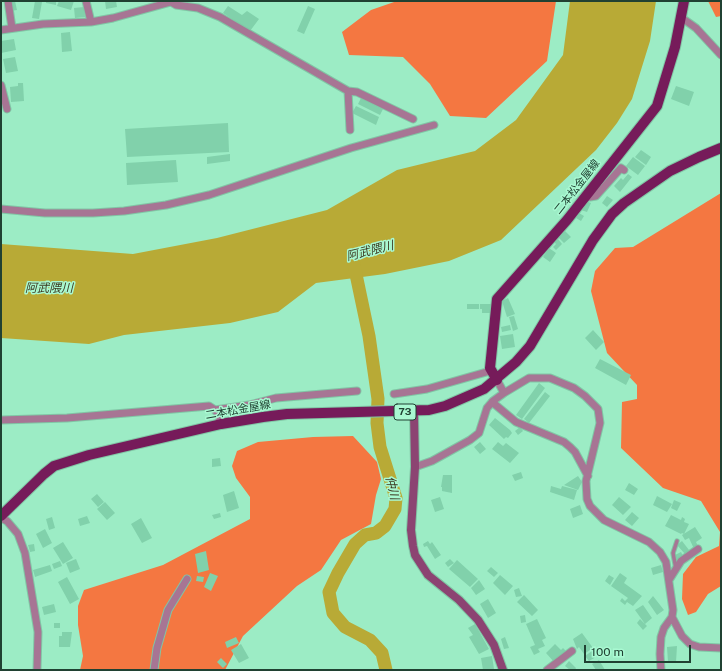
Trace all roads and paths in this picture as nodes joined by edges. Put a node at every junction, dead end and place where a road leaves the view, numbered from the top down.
1 (8, 1) edge
2 (86, 1) edge
3 (172, 1) edge
4 (684, 1) edge
5 (682, 18) junction
6 (91, 22) junction
7 (12, 28) junction
8 (1, 30) edge
9 (721, 55) edge
10 (1, 85) edge
11 (348, 91) junction
12 (7, 109) dead end
13 (413, 119) dead end
14 (434, 126) dead end
15 (350, 130) dead end
16 (721, 148) edge
17 (624, 170) dead end
18 (586, 196) junction
19 (1, 209) edge
20 (490, 371) junction
21 (497, 380) junction
22 (357, 391) dead end
23 (504, 393) junction
24 (394, 394) dead end
25 (492, 402) junction
26 (215, 410) junction
27 (414, 412) junction
28 (1, 420) edge
29 (221, 424) junction
30 (415, 467) junction
31 (588, 476) junction
32 (1, 517) edge
33 (677, 541) dead end
34 (698, 549) dead end
35 (676, 570) junction
36 (187, 579) dead end
37 (669, 580) junction
38 (672, 617) junction
39 (721, 648) edge
40 (572, 651) dead end
41 (37, 670) edge
42 (154, 670) edge
43 (504, 670) edge
44 (547, 670) edge
45 (661, 670) edge

1 - 7 street
2 - 6 street
3 - 6 street
3 - 11 street
4 - 5 main road, 二本松金屋線
5 - 9 street
5 - 18 main road, 二本松金屋線
6 - 7 street
7 - 8 street
10 - 12 street
11 - 13 street
11 - 15 street
14 - 19 street
16 - 21 main road, 二本松金屋線 / 73
17 - 18 street
18 - 20 main road, 二本松金屋線
20 - 21 main road
20 - 24 street
21 - 23 street
21 - 27 main road, 二本松金屋線 / 73
22 - 26 street
23 - 25 street
23 - 31 street
25 - 30 street
25 - 31 street
26 - 28 street
26 - 29 street
27 - 29 main road, 二本松金屋線 / 73
27 - 30 street
29 - 32 main road, 二本松金屋線 / 73
30 - 43 street
31 - 37 street
32 - 41 street
33 - 35 lane
34 - 35 street
35 - 37 street
36 - 42 street
37 - 38 street
38 - 39 street
38 - 45 street
40 - 44 street

